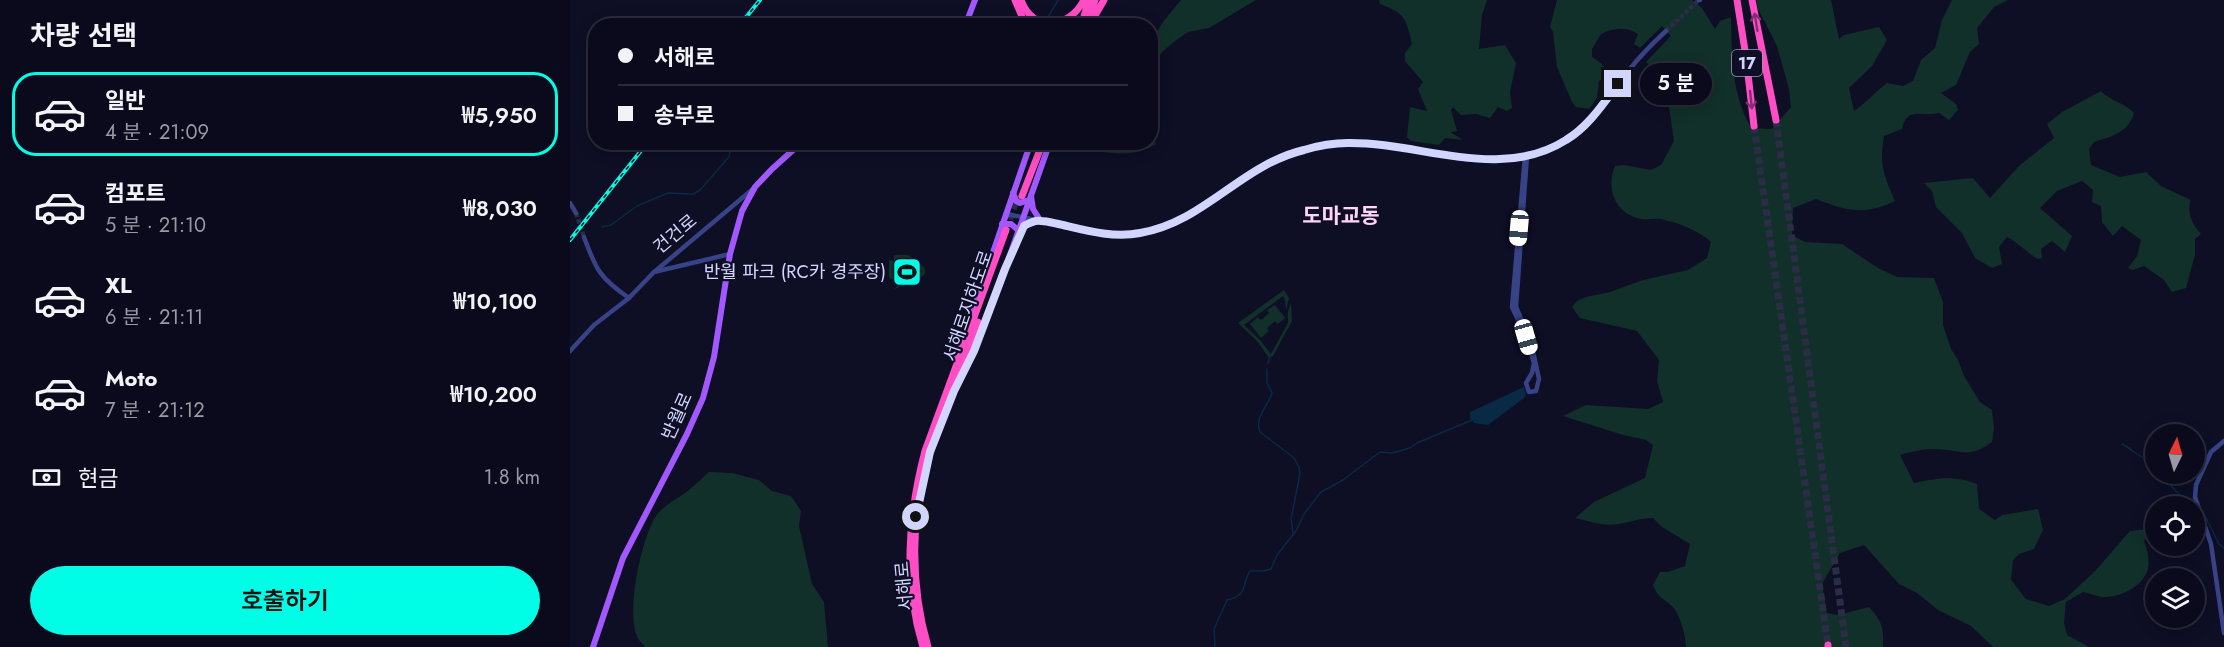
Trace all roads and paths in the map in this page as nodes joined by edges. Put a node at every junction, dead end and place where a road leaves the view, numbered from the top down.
1 (975, 0) edge
2 (1016, 0) edge
3 (1021, 0) edge
4 (1084, 0) edge
5 (1089, 0) edge
6 (1095, 0) edge
7 (1104, 0) edge
8 (1737, 0) edge
9 (1752, 0) edge
10 (968, 18) edge
11 (1023, 18) edge
12 (1036, 18) edge
13 (1070, 18) edge
14 (1083, 18) edge
15 (1090, 18) edge
16 (1093, 18) edge
17 (1666, 31) tunnel mouth
18 (1776, 120) tunnel mouth
19 (1754, 126) tunnel mouth
20 (793, 150) edge
21 (1030, 150) edge
22 (1036, 150) edge
23 (1040, 150) edge
24 (1046, 150) edge
25 (1526, 156) junction
26 (755, 187) junction
27 (1022, 196) junction
28 (570, 203) edge
29 (576, 213) dead end
30 (1005, 214) junction
31 (1022, 217) junction
32 (1040, 220) junction
33 (1009, 228) junction
34 (584, 237) tunnel mouth
35 (730, 254) junction
36 (1005, 269) junction
37 (653, 273) junction
38 (629, 298) junction
39 (570, 351) edge
40 (952, 387) junction
41 (2224, 441) edge
42 (2224, 633) edge
43 (593, 647) edge
44 (922, 647) edge
45 (928, 647) edge

1 - 10 main road
2 - 11 highway
3 - 12 highway
4 - 13 highway
5 - 14 highway
6 - 15 highway
7 - 16 highway
8 -> 19 highway, 17
18 -> 9 highway, 17
17 - 25 street
20 - 26 main road, 건건로
21 - 27 main road
22 - 27 highway
23 - 27 highway
24 - 27 main road
25 - 25 street
25 - 32 street
26 - 35 main road, 반월로
26 - 37 street, 건건로
27 - 30 main road, 서해로
27 - 31 main road, 서해로
27 - 32 main road
28 - 29 street
30 - 31 street
30 - 33 main road, 서해로
31 - 32 street
31 - 33 main road, 서해로
32 - 36 main road
33 - 36 main road, 서해로
33 - 40 highway, 서해로지하도로
34 - 38 street
35 - 37 street
35 - 43 main road, 반월로
36 - 40 main road, 서해로
37 - 38 street, 건건로
38 - 39 street, 건건로
40 - 44 highway, 서해로
40 - 45 highway, 서해로
41 - 42 street

